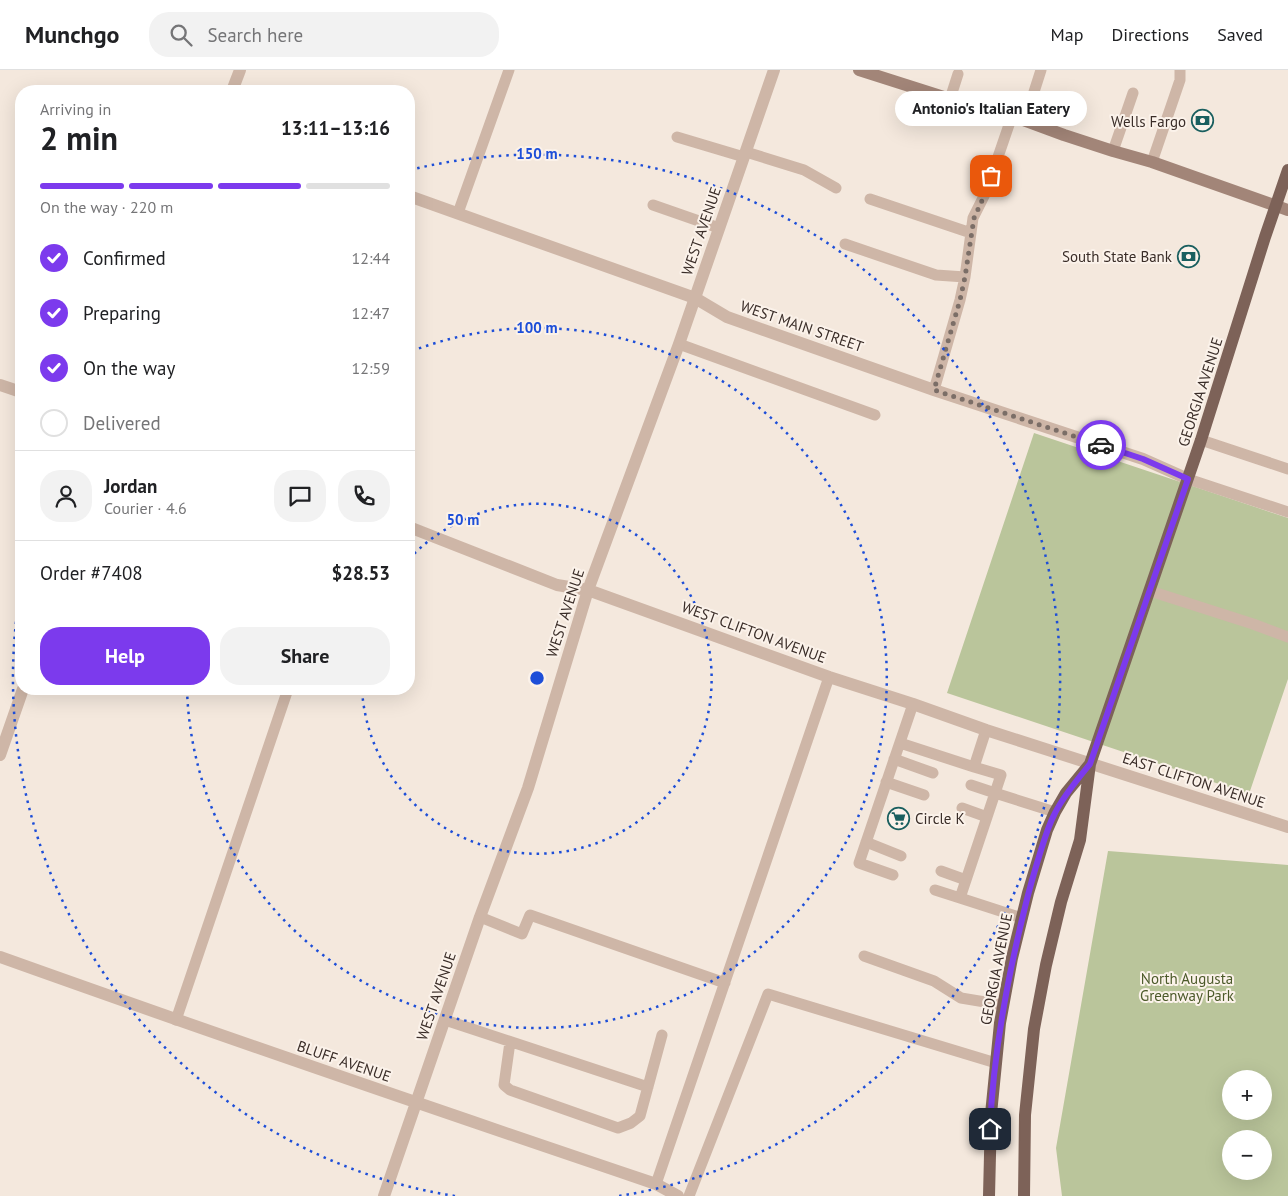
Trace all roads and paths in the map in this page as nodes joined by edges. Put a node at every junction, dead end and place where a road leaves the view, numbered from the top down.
1 (240, 70) edge
2 (509, 70) edge
3 (774, 70) edge
4 (859, 70) edge
5 (1041, 70) edge
6 (1180, 70) edge
7 (958, 74) dead end
8 (234, 85) edge
9 (1133, 93) dead end
10 (950, 99) junction
11 (1012, 116) junction
12 (1025, 120) junction
13 (677, 137) dead end
14 (1113, 151) junction
15 (745, 154) junction
16 (1152, 162) junction
17 (1288, 170) edge
18 (836, 188) dead end
19 (415, 198) edge
20 (870, 198) dead end
21 (652, 206) dead end
22 (1276, 206) junction
23 (1288, 210) edge
24 (458, 213) junction
25 (720, 228) junction
26 (971, 233) junction
27 (845, 244) dead end
28 (965, 277) junction
29 (695, 298) junction
30 (679, 344) junction
31 (0, 385) edge
32 (15, 390) edge
33 (934, 390) junction
34 (875, 415) dead end
35 (1202, 440) junction
36 (1288, 469) edge
37 (1188, 479) junction
38 (1288, 512) edge
39 (415, 530) edge
40 (588, 590) junction
41 (1150, 591) junction
42 (1288, 637) edge
43 (829, 676) junction
44 (21, 695) edge
45 (286, 695) edge
46 (913, 704) junction
47 (986, 730) junction
48 (900, 743) junction
49 (0, 755) edge
50 (894, 760) junction
51 (1090, 764) junction
52 (974, 767) junction
53 (933, 773) dead end
54 (886, 782) junction
55 (970, 785) dead end
56 (995, 793) junction
57 (924, 795) dead end
58 (962, 808) dead end
59 (1055, 812) junction
60 (987, 817) junction
61 (1288, 827) edge
62 (866, 842) junction
63 (901, 856) dead end
64 (941, 871) dead end
65 (893, 875) dead end
66 (966, 880) junction
67 (936, 890) dead end
68 (960, 898) junction
69 (480, 917) junction
70 (1022, 918) junction
71 (0, 956) edge
72 (864, 956) dead end
73 (725, 983) junction
74 (1003, 1005) junction
75 (176, 1020) junction
76 (445, 1020) junction
77 (662, 1035) dead end
78 (510, 1042) junction
79 (996, 1063) junction
80 (648, 1087) junction
81 (416, 1103) junction
82 (656, 1184) junction
83 (384, 1196) edge
84 (678, 1196) edge
85 (689, 1196) edge
86 (990, 1196) edge
87 (1024, 1196) edge

1 - 8 street
2 - 24 lane
3 - 15 street, WEST AVENUE
4 - 10 street
5 - 12 lane
6 - 16 lane
7 - 10 lane
9 - 14 lane
10 - 11 street
11 - 12 street
11 - 26 lane
12 - 14 street
13 - 15 lane
14 - 16 street
15 - 18 lane
15 - 25 street, WEST AVENUE
16 - 22 street
17 - 22 main road, GEORGIA AVENUE
19 - 24 street, WEST MAIN STREET
20 - 26 lane
21 - 25 lane
22 - 23 street
22 - 35 main road, GEORGIA AVENUE
24 - 29 street, WEST MAIN STREET
25 - 29 street, WEST AVENUE
26 - 28 lane
27 - 28 lane
28 - 33 lane
29 - 30 street, WEST AVENUE
29 - 33 street, WEST MAIN STREET
30 - 34 lane
30 - 40 street, WEST AVENUE
31 - 32 street
33 - 37 street, WEST MAIN STREET
35 - 36 lane
35 - 37 main road, GEORGIA AVENUE
37 - 38 lane
37 - 41 main road, GEORGIA AVENUE
39 - 40 street, WEST CLIFTON AVENUE
40 - 43 street, WEST CLIFTON AVENUE
40 - 69 street, WEST AVENUE
41 - 42 lane
41 - 51 main road, GEORGIA AVENUE
43 - 46 street, WEST CLIFTON AVENUE
43 - 73 lane
44 - 49 street
45 - 75 lane
46 - 47 street, WEST CLIFTON AVENUE
46 - 48 lane
47 - 51 street, WEST CLIFTON AVENUE
47 - 52 lane
48 - 50 lane
48 - 52 lane
50 - 53 lane
50 - 54 lane
51 - 59 main road, GEORGIA AVENUE
51 - 61 street, EAST CLIFTON AVENUE
51 - 87 main road, GEORGIA AVENUE
52 - 56 lane
54 - 57 lane
54 - 62 lane
55 - 56 lane
56 - 59 lane
56 - 60 lane
58 - 60 lane
59 - 70 main road, GEORGIA AVENUE
60 - 66 lane
62 - 63 lane
62 - 65 lane
64 - 66 lane
66 - 68 lane
67 - 68 lane
68 - 70 lane
69 - 73 lane
69 - 76 street, WEST AVENUE
70 - 74 main road, GEORGIA AVENUE
71 - 75 street, BLUFF AVENUE
72 - 74 lane
73 - 82 lane
74 - 79 main road, GEORGIA AVENUE
75 - 81 street, BLUFF AVENUE
76 - 78 lane
76 - 81 street, WEST AVENUE
77 - 80 lane
78 - 80 lane
78 - 80 lane
79 - 85 lane
79 - 86 main road, GEORGIA AVENUE
81 - 82 street, BLUFF AVENUE
81 - 83 street, WEST AVENUE
82 - 84 street, BLUFF AVENUE

